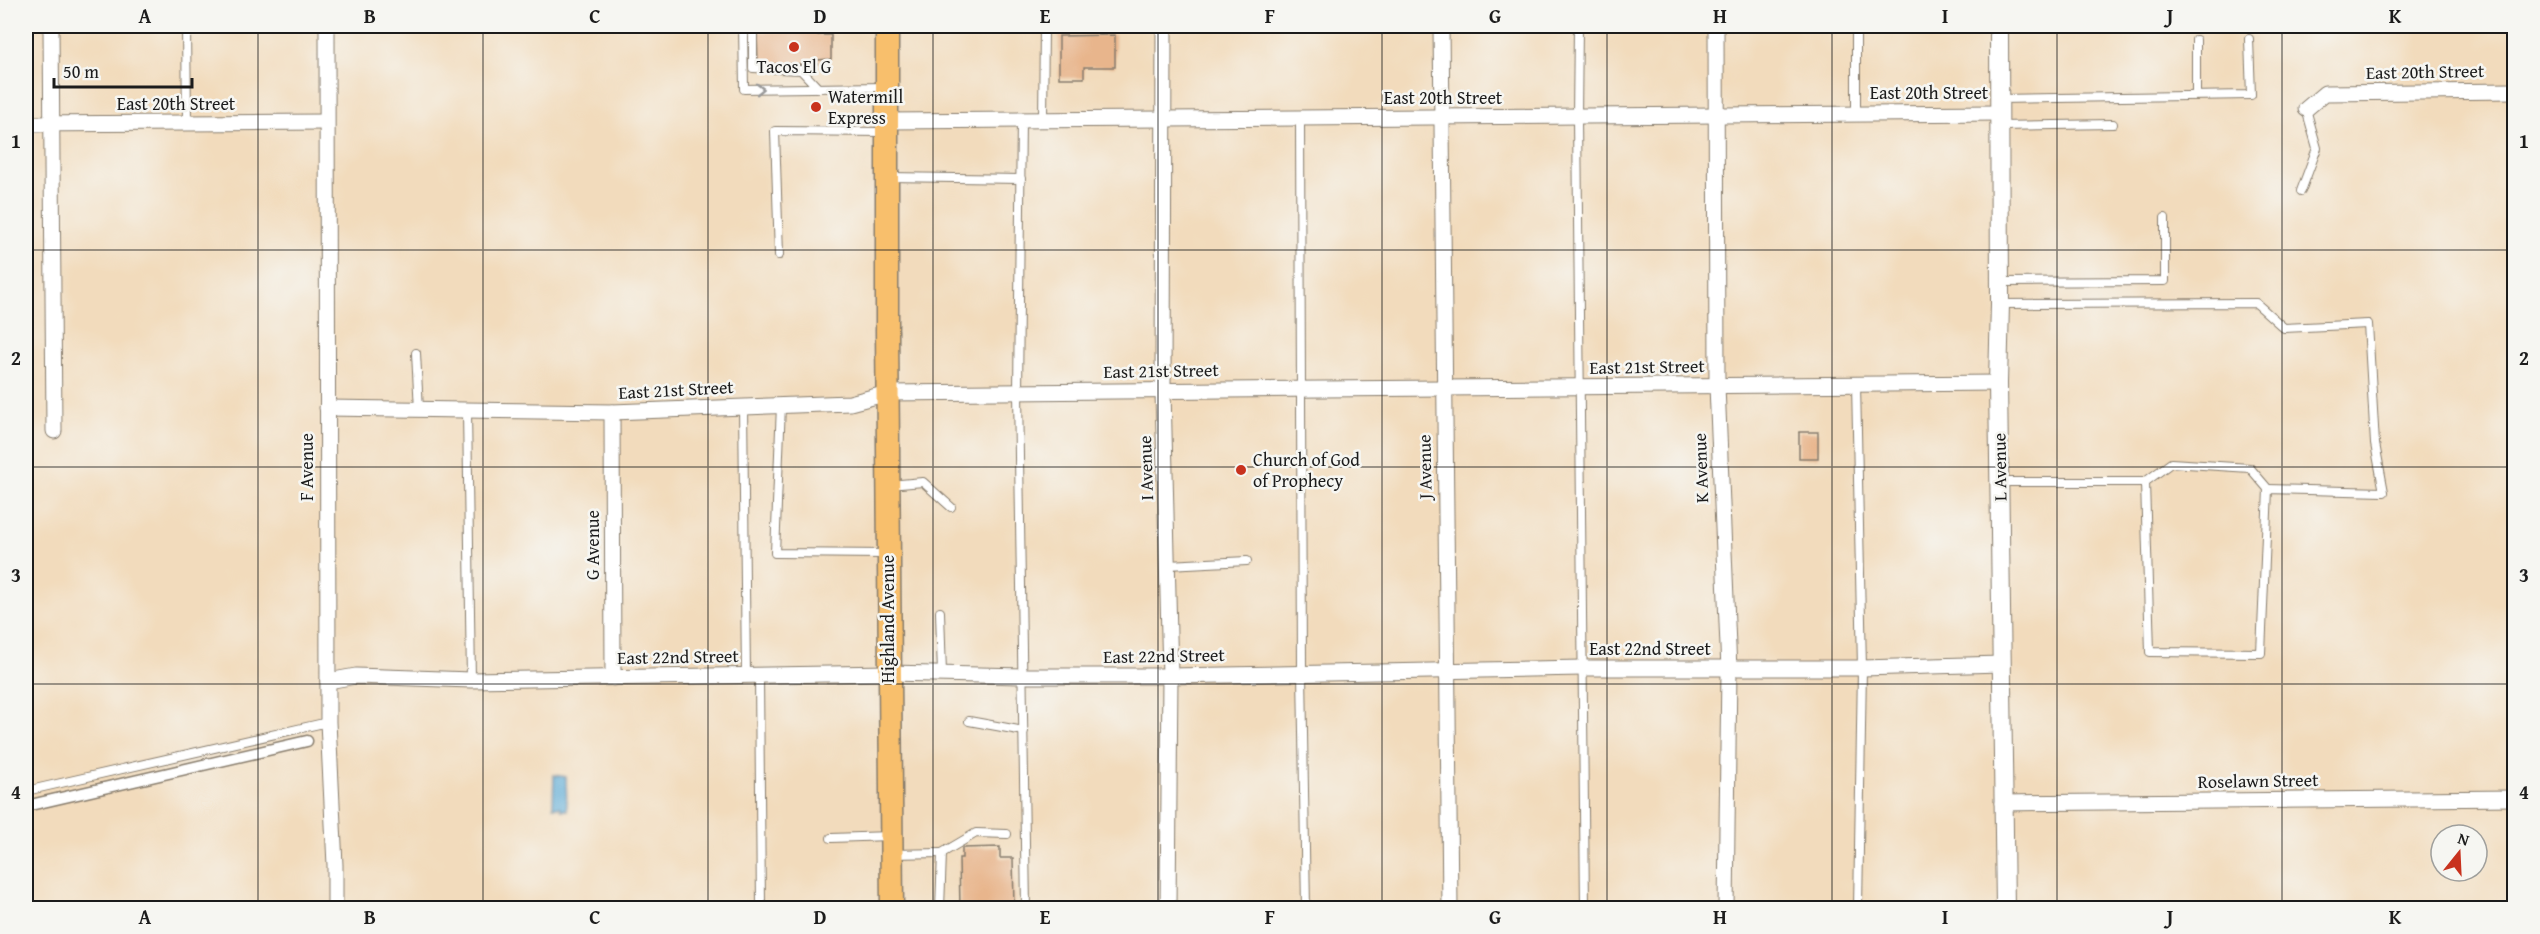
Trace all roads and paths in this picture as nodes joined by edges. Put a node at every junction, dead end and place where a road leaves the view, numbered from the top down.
1 (51, 26) edge
2 (186, 26) edge
3 (327, 26) edge
4 (742, 26) edge
5 (773, 26) edge
6 (887, 26) edge
7 (1164, 26) edge
8 (1441, 26) edge
9 (1578, 26) edge
10 (1716, 26) edge
11 (1856, 26) edge
12 (1999, 26) edge
13 (1120, 27) edge
14 (2249, 39) dead end
15 (2196, 40) dead end
16 (887, 87) junction
17 (818, 88) junction
18 (2514, 91) edge
19 (2196, 95) junction
20 (2306, 109) joint
21 (1856, 113) junction
22 (1999, 113) junction
23 (1716, 116) junction
24 (1441, 117) junction
25 (1577, 117) junction
26 (1300, 118) junction
27 (1020, 119) junction
28 (1043, 119) junction
29 (1164, 119) junction
30 (326, 122) junction
31 (26, 124) edge
32 (51, 124) junction
33 (187, 124) junction
34 (2113, 124) dead end
35 (887, 127) junction
36 (887, 177) junction
37 (1021, 179) junction
38 (2301, 191) dead end
39 (2165, 218) dead end
40 (778, 255) dead end
41 (2000, 282) junction
42 (2000, 304) junction
43 (416, 353) dead end
44 (1998, 383) junction
45 (1856, 384) junction
46 (1717, 386) junction
47 (1579, 387) junction
48 (1443, 388) junction
49 (1300, 390) junction
50 (1163, 391) junction
51 (1018, 392) junction
52 (888, 393) junction
53 (781, 405) junction
54 (743, 406) junction
55 (327, 408) junction
56 (419, 410) junction
57 (466, 411) junction
58 (612, 412) junction
59 (54, 431) dead end
60 (2001, 482) junction
61 (2145, 482) junction
62 (888, 485) junction
63 (2268, 489) junction
64 (951, 507) dead end
65 (888, 554) junction
66 (1247, 561) dead end
67 (1168, 565) junction
68 (940, 612) dead end
69 (2001, 664) junction
70 (1583, 668) junction
71 (1862, 668) junction
72 (1448, 670) junction
73 (1729, 670) junction
74 (889, 673) junction
75 (1302, 673) junction
76 (942, 674) junction
77 (752, 675) junction
78 (1024, 676) junction
79 (1170, 676) junction
80 (613, 678) junction
81 (471, 680) junction
82 (328, 681) junction
83 (328, 722) junction
84 (969, 722) dead end
85 (1024, 731) junction
86 (307, 741) dead end
87 (26, 791) edge
88 (2514, 798) edge
89 (2002, 803) junction
90 (26, 806) edge
91 (1007, 834) dead end
92 (831, 838) dead end
93 (891, 845) junction
94 (942, 853) junction
95 (334, 909) edge
96 (760, 909) edge
97 (892, 909) edge
98 (940, 909) edge
99 (1026, 909) edge
100 (1168, 909) edge
101 (1306, 909) edge
102 (1450, 909) edge
103 (1585, 909) edge
104 (1726, 909) edge
105 (1858, 909) edge
106 (2005, 909) edge

1 - 32 street
2 - 33 lane
3 - 30 street, F Avenue
4 -> 17 lane
5 - 17 lane
6 - 16 main road, Highland Avenue
7 - 29 street, I Avenue
8 - 24 street, J Avenue
9 - 25 lane
10 - 23 street, K Avenue
11 - 21 lane
12 - 22 street, L Avenue
13 - 28 lane
14 - 19 lane
15 - 19 lane
16 - 17 lane
16 - 35 main road, Highland Avenue
18 - 20 street, East 20th Street
19 - 22 lane
20 - 38 lane
21 - 22 street, East 20th Street
21 - 23 street, East 20th Street
22 - 34 lane
22 - 41 street, L Avenue
23 - 25 street, East 20th Street
23 - 46 street, K Avenue
24 - 25 street, East 20th Street
24 - 26 street, East 20th Street
24 - 48 street, J Avenue
25 - 47 lane
26 - 29 street, East 20th Street
26 - 49 lane
27 - 28 street, East 20th Street
27 - 35 street, East 20th Street
27 - 37 lane
28 - 29 street, East 20th Street
29 - 50 street, I Avenue
30 - 33 street, East 20th Street
30 - 55 street, F Avenue
31 - 32 street, East 20th Street
32 - 33 street, East 20th Street
32 - 59 street
35 - 36 main road, Highland Avenue
35 - 40 lane
36 - 37 lane
36 - 52 main road, Highland Avenue
37 - 51 lane
39 - 41 lane
41 - 42 street, L Avenue
42 - 44 street, L Avenue
42 - 63 lane
43 - 56 lane
44 - 45 street, East 21st Street
44 - 60 street, L Avenue
45 - 46 street, East 21st Street
45 - 71 lane
46 - 47 street, East 21st Street
46 - 73 street, K Avenue
47 - 48 street, East 21st Street
47 - 70 lane
48 - 49 street, East 21st Street
48 - 72 street, J Avenue
49 - 50 street, East 21st Street
49 - 75 lane
50 - 51 street, East 21st Street
50 - 67 street, I Avenue
51 - 52 street, East 21st Street
51 - 78 lane
52 - 53 street, East 21st Street
52 - 62 main road, Highland Avenue
53 - 54 street, East 21st Street
53 - 65 lane
54 - 58 street, East 21st Street
54 - 77 lane
55 - 56 street, East 21st Street
55 - 82 street, F Avenue
56 - 57 street, East 21st Street
57 - 58 street, East 21st Street
57 - 81 lane
58 - 80 street, G Avenue
60 - 61 lane
60 - 69 street, L Avenue
61 - 63 lane
61 - 63 lane
62 - 64 lane
62 - 65 main road, Highland Avenue
65 - 74 main road, Highland Avenue
66 - 67 lane
67 - 79 street, I Avenue
68 - 76 lane
69 - 71 street, East 22nd Street
69 - 89 street, L Avenue
70 - 72 street, East 22nd Street
70 - 73 street, East 22nd Street
70 - 103 lane
71 - 73 street, East 22nd Street
71 - 105 lane
72 - 75 street, East 22nd Street
72 - 102 street, J Avenue
73 - 104 street, K Avenue
74 - 76 street, East 22nd Street
74 - 77 street, East 22nd Street
74 - 93 main road, Highland Avenue
75 - 79 street, East 22nd Street
75 - 101 lane
76 - 78 street, East 22nd Street
77 - 80 street, East 22nd Street
77 - 96 lane
78 - 79 street, East 22nd Street
78 - 85 lane
79 - 100 street, I Avenue
80 - 81 street, East 22nd Street
81 - 82 street, East 22nd Street
82 - 83 street, F Avenue
83 - 87 lane
83 - 95 street, F Avenue
84 - 85 lane
85 - 99 lane
86 - 90 street
88 - 89 street, Roselawn Street
89 - 106 street, L Avenue
91 - 94 lane
92 - 93 lane
93 - 94 lane
93 - 97 main road, Highland Avenue
94 - 98 lane

